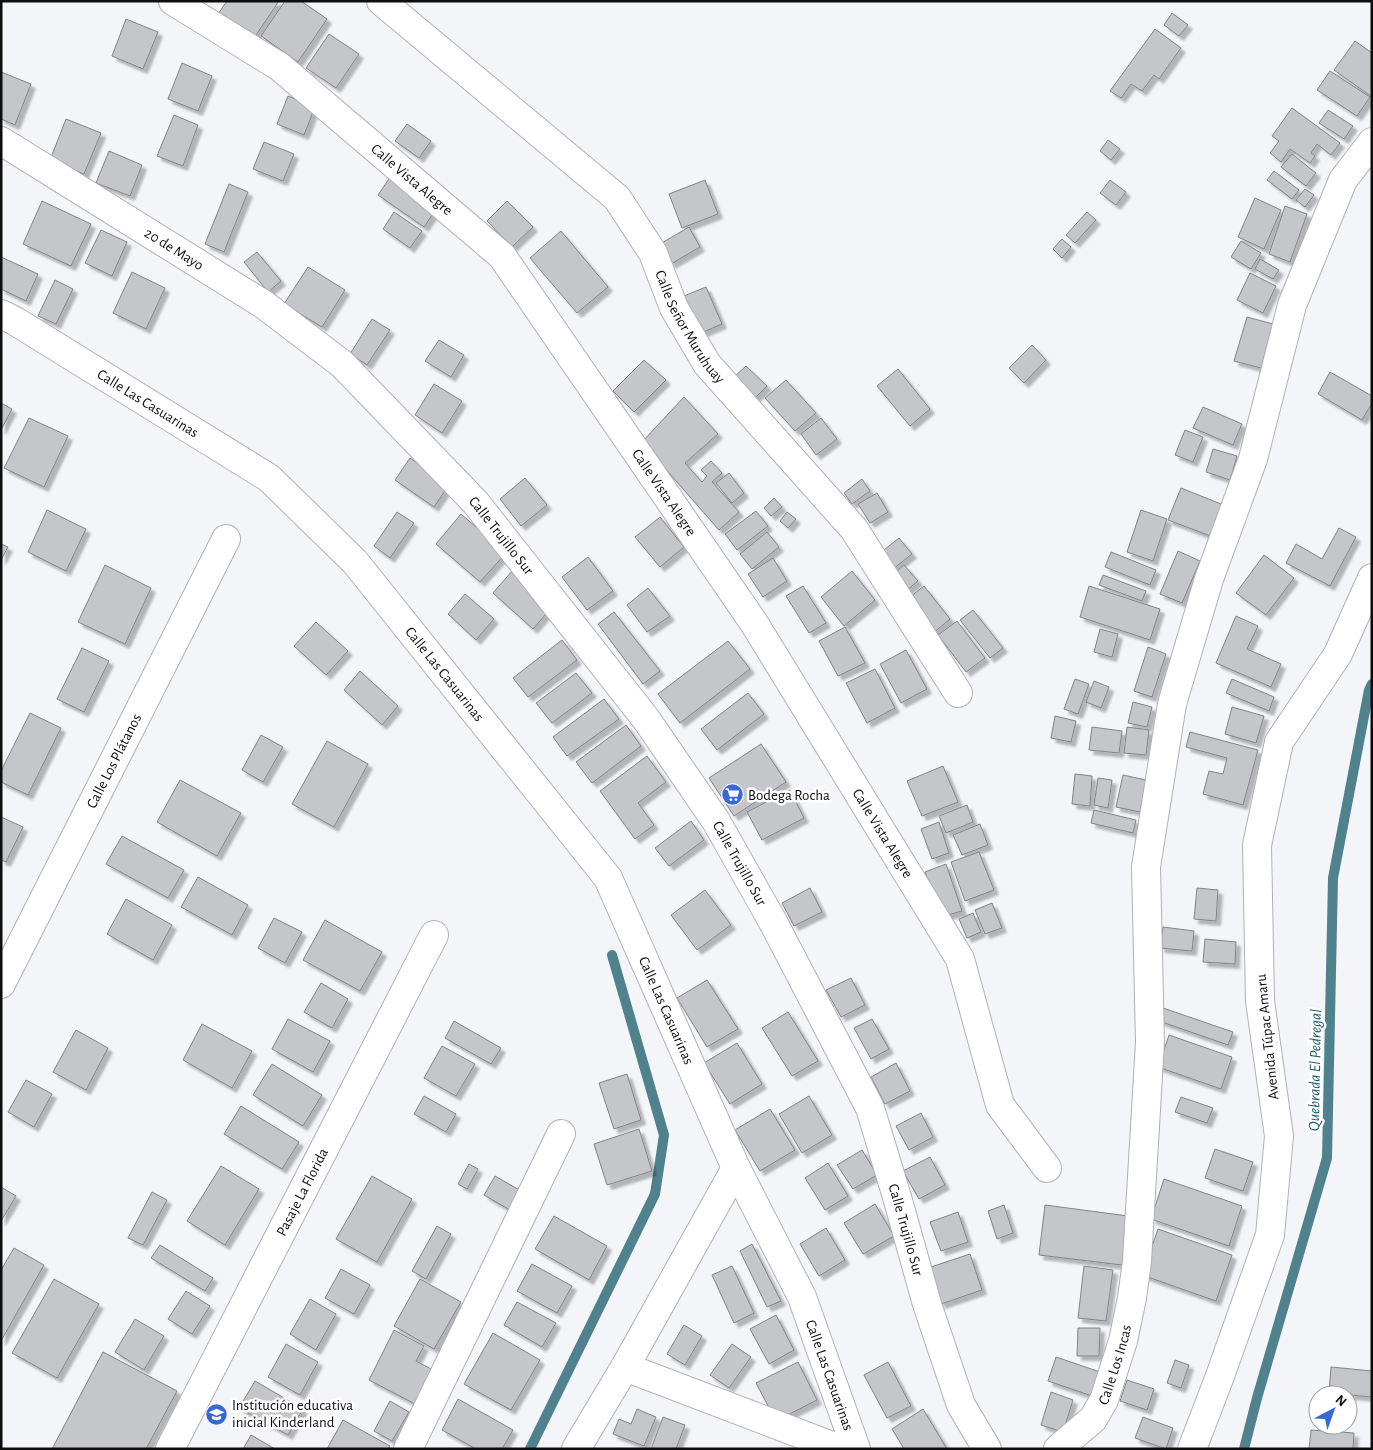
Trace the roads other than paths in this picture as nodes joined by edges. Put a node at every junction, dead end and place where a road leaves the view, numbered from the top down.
1 (173, 1) edge
2 (381, 1) edge
3 (1, 141) edge
4 (1372, 142) edge
5 (1, 314) edge
6 (342, 364) joint
7 (226, 539) dead end
8 (1372, 578) edge
9 (958, 693) dead end
10 (434, 935) dead end
11 (1, 984) edge
12 (561, 1134) dead end
13 (736, 1168) junction
14 (1047, 1168) dead end
15 (625, 1367) junction
16 (170, 1449) edge
17 (408, 1449) edge
18 (576, 1449) edge
19 (840, 1449) edge
20 (856, 1449) edge
21 (987, 1449) edge
22 (1058, 1449) edge
23 (1192, 1449) edge

1 - 14 street, Calle Vista Alegre
2 - 9 street, Calle Señor Muruhuay
3 - 6 street, 20 de Mayo
4 - 22 street, Calle Los Incas
5 - 13 street, Calle Las Casuarinas
6 - 21 street, Calle Trujillo Sur
7 - 11 street, Calle Los Plátanos
8 - 23 street, Avenida Túpac Amaru
10 - 16 street, Pasaje La Florida
12 - 17 street
13 - 15 street
13 - 20 street, Calle Las Casuarinas
15 - 18 street
15 - 19 street

